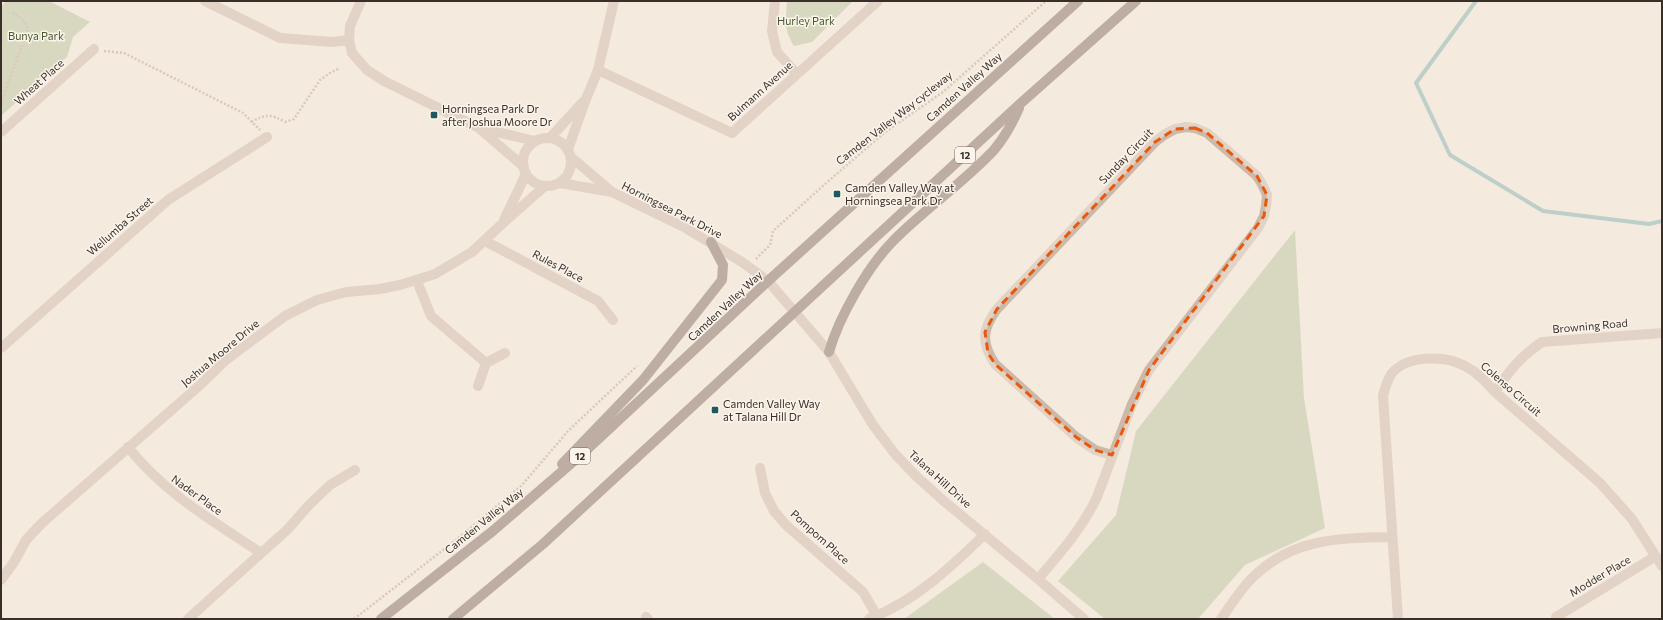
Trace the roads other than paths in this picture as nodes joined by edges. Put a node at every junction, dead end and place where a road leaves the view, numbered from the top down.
1 (205, 1) edge
2 (361, 1) edge
3 (614, 1) edge
4 (775, 1) edge
5 (878, 1) edge
6 (1078, 1) edge
7 (1136, 1) edge
8 (348, 40) junction
9 (94, 49) road end
10 (598, 70) junction
11 (797, 74) junction
12 (586, 99) junction
13 (1022, 103) junction
14 (479, 128) junction
15 (1, 132) edge
16 (268, 137) road end
17 (550, 138) junction
18 (535, 141) junction
19 (570, 153) junction
20 (525, 171) junction
21 (560, 183) junction
22 (545, 186) junction
23 (612, 192) junction
24 (502, 224) junction
25 (486, 241) junction
26 (711, 242) junction
27 (417, 281) junction
28 (768, 281) junction
29 (795, 311) junction
30 (613, 320) dead end
31 (1662, 333) edge
32 (5, 338) edge
33 (1, 348) edge
34 (829, 352) junction
35 (505, 353) dead end
36 (486, 363) junction
37 (478, 386) dead end
38 (1495, 392) junction
39 (128, 447) junction
40 (1112, 455) junction
41 (760, 468) dead end
42 (355, 470) dead end
43 (519, 509) junction
44 (985, 534) junction
45 (1392, 537) junction
46 (261, 553) junction
47 (1656, 556) junction
48 (1662, 566) edge
49 (1038, 579) junction
50 (1, 580) edge
51 (1556, 617) dead end
52 (873, 618) edge
53 (188, 619) edge
54 (381, 619) edge
55 (453, 619) edge
56 (1084, 619) edge
57 (1221, 619) edge
58 (1398, 619) edge

1 - 8 street
2 - 8 street
3 - 10 street
4 - 11 street
5 - 11 street, Bulmann Avenue
6 - 28 main road, Camden Valley Way / 12
7 - 13 main road, 12
8 - 14 street
9 - 15 street, Wheat Place
10 - 11 street, Bulmann Avenue
10 - 12 street
12 - 17 street
12 - 19 street
13 - 29 main road, 12
13 - 34 main road
14 - 18 street
14 - 20 street
16 - 32 street, Wellumba Street
17 - 18 street
17 - 19 street, Horningsea Park Drive
18 - 20 street
19 - 21 street
19 - 23 street, Horningsea Park Drive
20 - 22 street
20 - 24 street, Joshua Moore Drive
21 - 22 street, Horningsea Park Drive
21 - 23 street, Horningsea Park Drive
22 - 24 street, Joshua Moore Drive
23 - 26 street, Horningsea Park Drive
24 - 25 street, Joshua Moore Drive
25 - 27 street, Joshua Moore Drive
25 - 30 street, Rules Place
26 - 28 street, Horningsea Park Drive
26 - 43 main road
27 - 36 street
27 - 39 street, Joshua Moore Drive
28 - 29 street, Horningsea Park Drive
28 - 43 main road, Camden Valley Way / 12
29 - 34 street, Talana Hill Drive
29 - 55 main road, 12
31 - 38 street, Browning Road
32 - 33 street, Wellumba Street
34 - 44 street, Talana Hill Drive
35 - 36 street
36 - 37 street
38 - 45 street, Colenso Circuit
38 - 47 street, Colenso Circuit
39 - 46 street, Nader Place
39 - 50 street, Joshua Moore Drive
40 - 40 street, Sunday Circuit
40 - 49 street, Sunday Circuit
41 - 52 street, Pompom Place
42 - 46 street
43 - 54 main road, Camden Valley Way / 12
44 - 49 street, Talana Hill Drive
44 - 52 street
45 - 57 street
45 - 58 street, Colenso Circuit
46 - 53 street
47 - 48 street, Colenso Circuit
47 - 51 street, Modder Place
49 - 56 street, Talana Hill Drive

